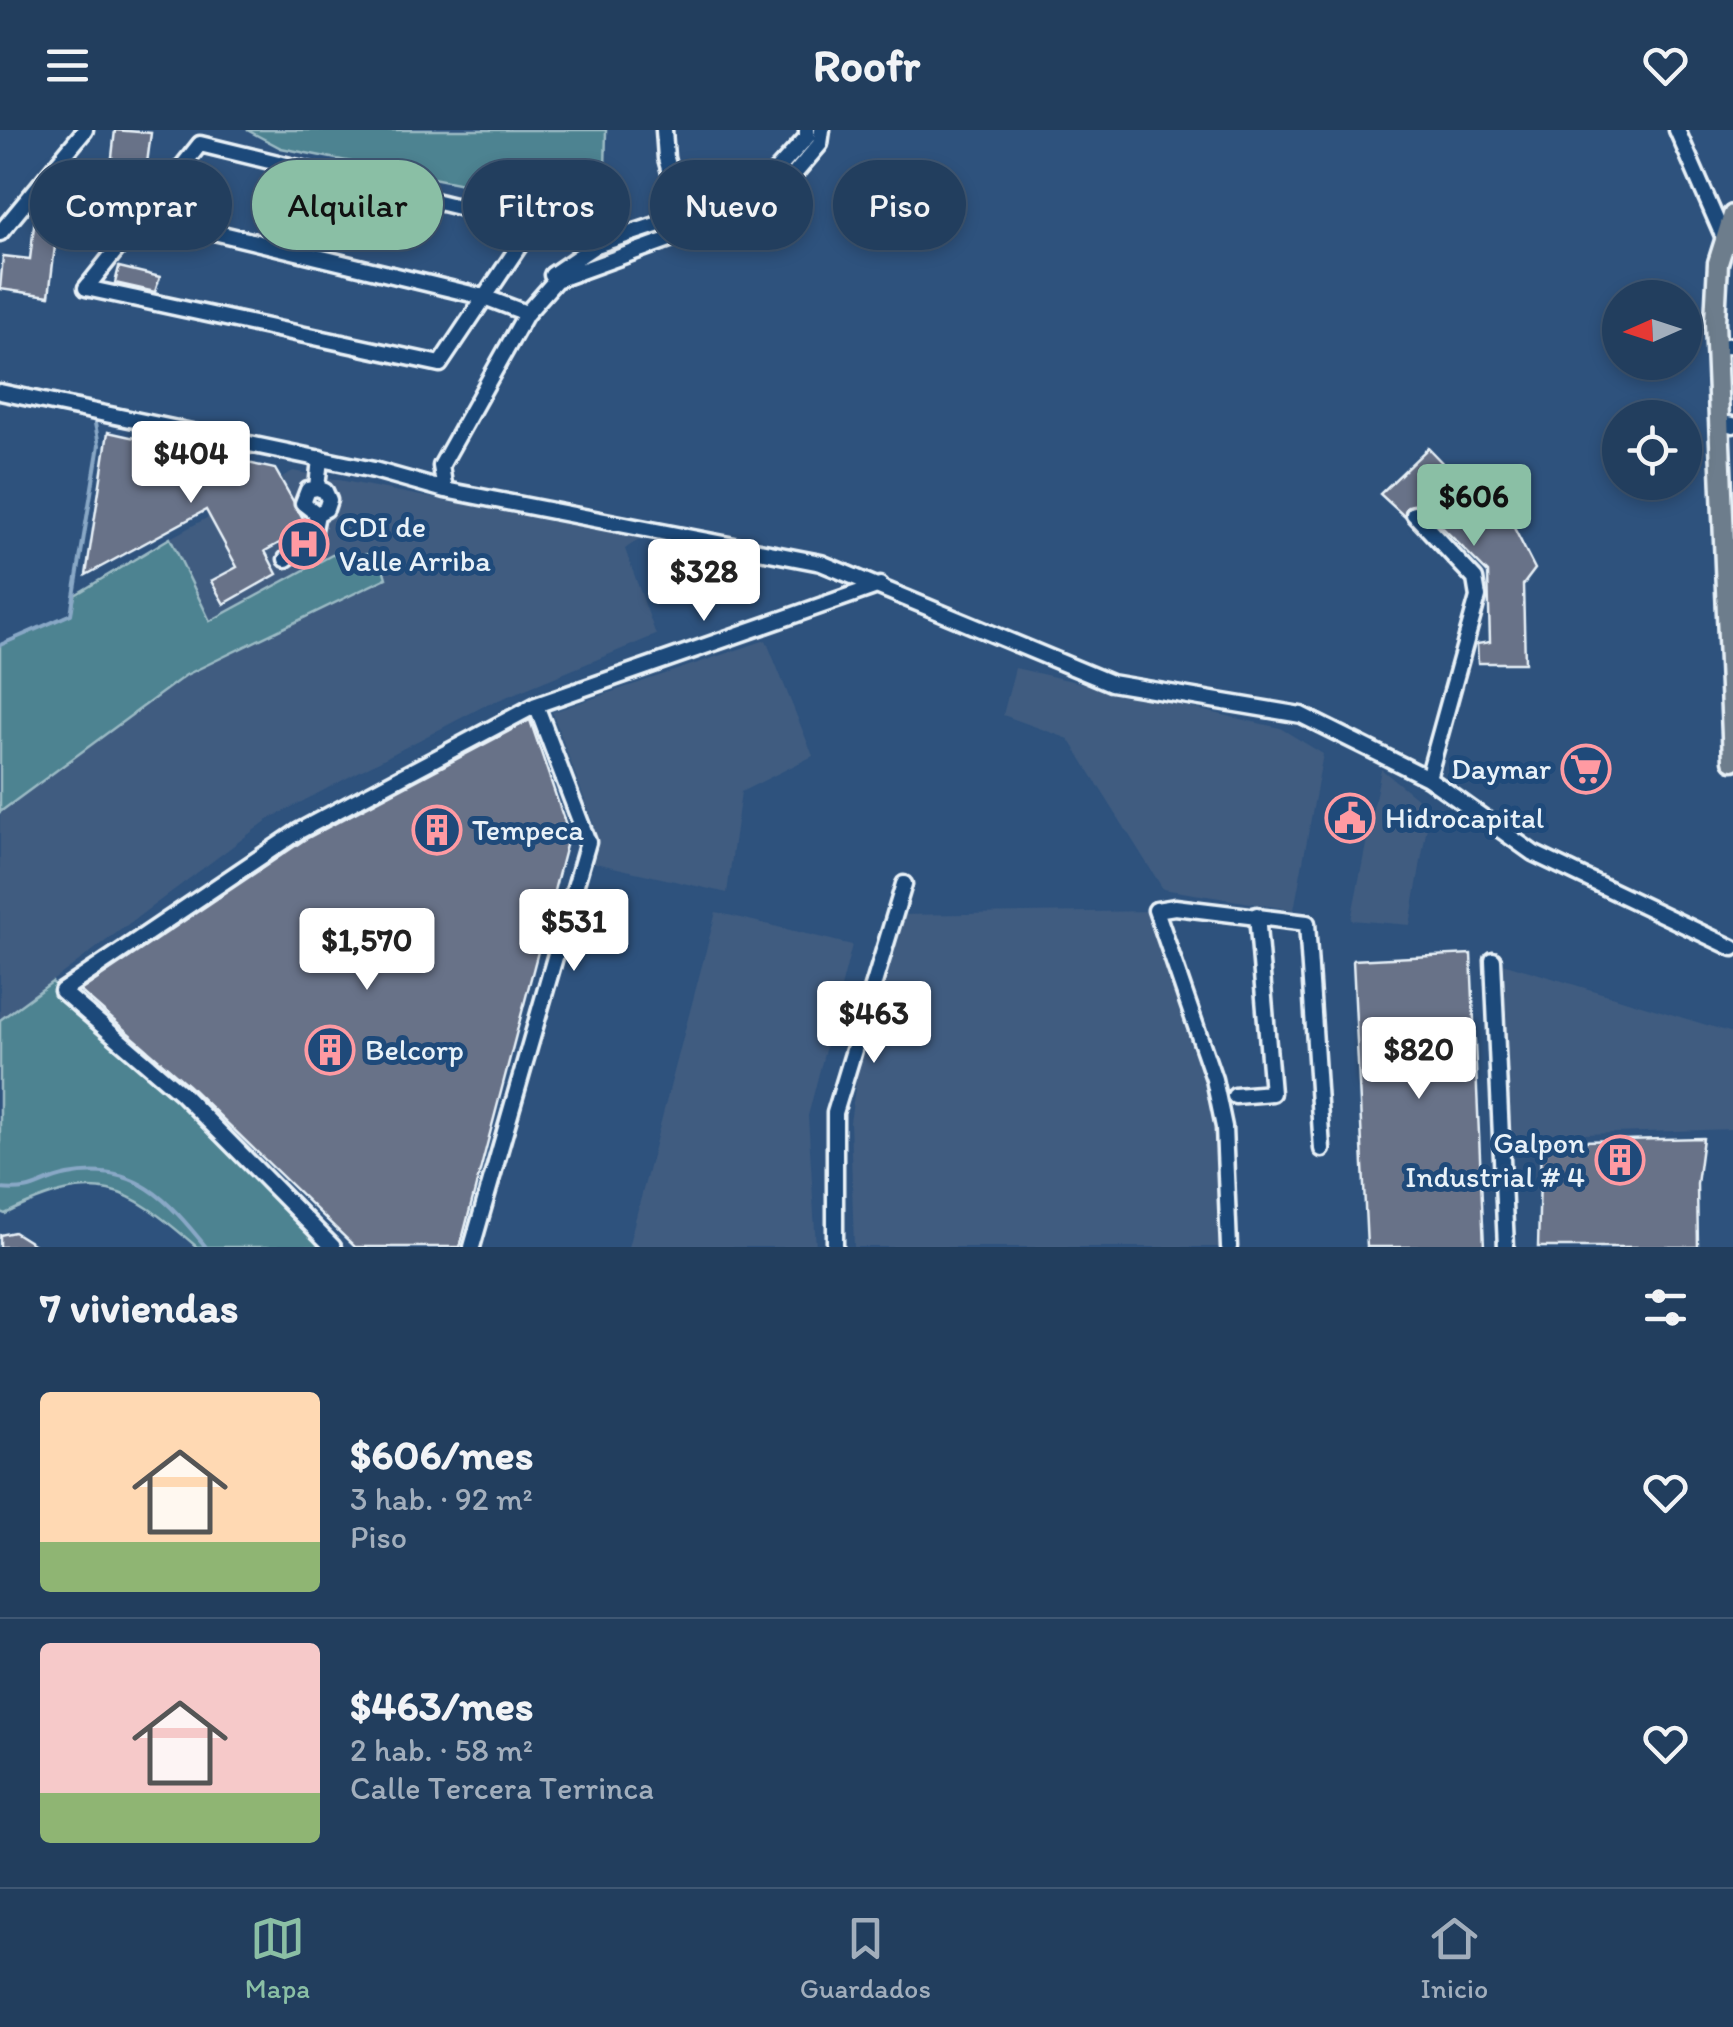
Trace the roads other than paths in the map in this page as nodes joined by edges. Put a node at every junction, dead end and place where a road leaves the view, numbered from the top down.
1 (84, 130) edge
2 (664, 130) edge
3 (807, 130) edge
4 (822, 130) edge
5 (1677, 130) edge
6 (187, 160) edge
7 (667, 160) edge
8 (786, 160) edge
9 (1733, 215) edge
10 (650, 227) edge
11 (0, 233) edge
12 (232, 236) edge
13 (1724, 238) junction
14 (116, 250) edge
15 (484, 298) junction
16 (521, 311) junction
17 (1725, 346) edge
18 (1725, 381) edge
19 (0, 392) edge
20 (1726, 423) edge
21 (320, 458) junction
22 (440, 488) junction
23 (1414, 514) dead end
24 (286, 559) dead end
25 (881, 585) junction
26 (1730, 618) edge
27 (536, 705) junction
28 (1733, 760) edge
29 (1428, 778) junction
30 (904, 884) dead end
31 (1256, 915) junction
32 (1733, 948) edge
33 (1493, 960) dead end
34 (1235, 1096) dead end
35 (1322, 1149) dead end
36 (333, 1247) edge
37 (472, 1247) edge
38 (835, 1247) edge
39 (1228, 1247) edge
40 (1506, 1247) edge

1 - 11 street
2 - 7 street
3 - 8 street
4 - 22 street
5 - 13 street
6 - 15 street
9 - 13 main road
10 - 16 street
12 - 15 street
13 - 17 main road
14 - 15 street
15 - 16 street
16 - 22 street
17 - 18 main road
18 - 20 main road
19 - 21 street
20 - 26 main road
21 - 22 street
21 - 24 street
22 - 25 street
23 - 29 street
25 - 27 street
25 - 29 street
26 - 28 main road
27 - 36 street
27 - 37 street
29 - 32 street
30 - 38 street
31 - 34 street
31 - 35 street
31 - 39 street
33 - 40 street

